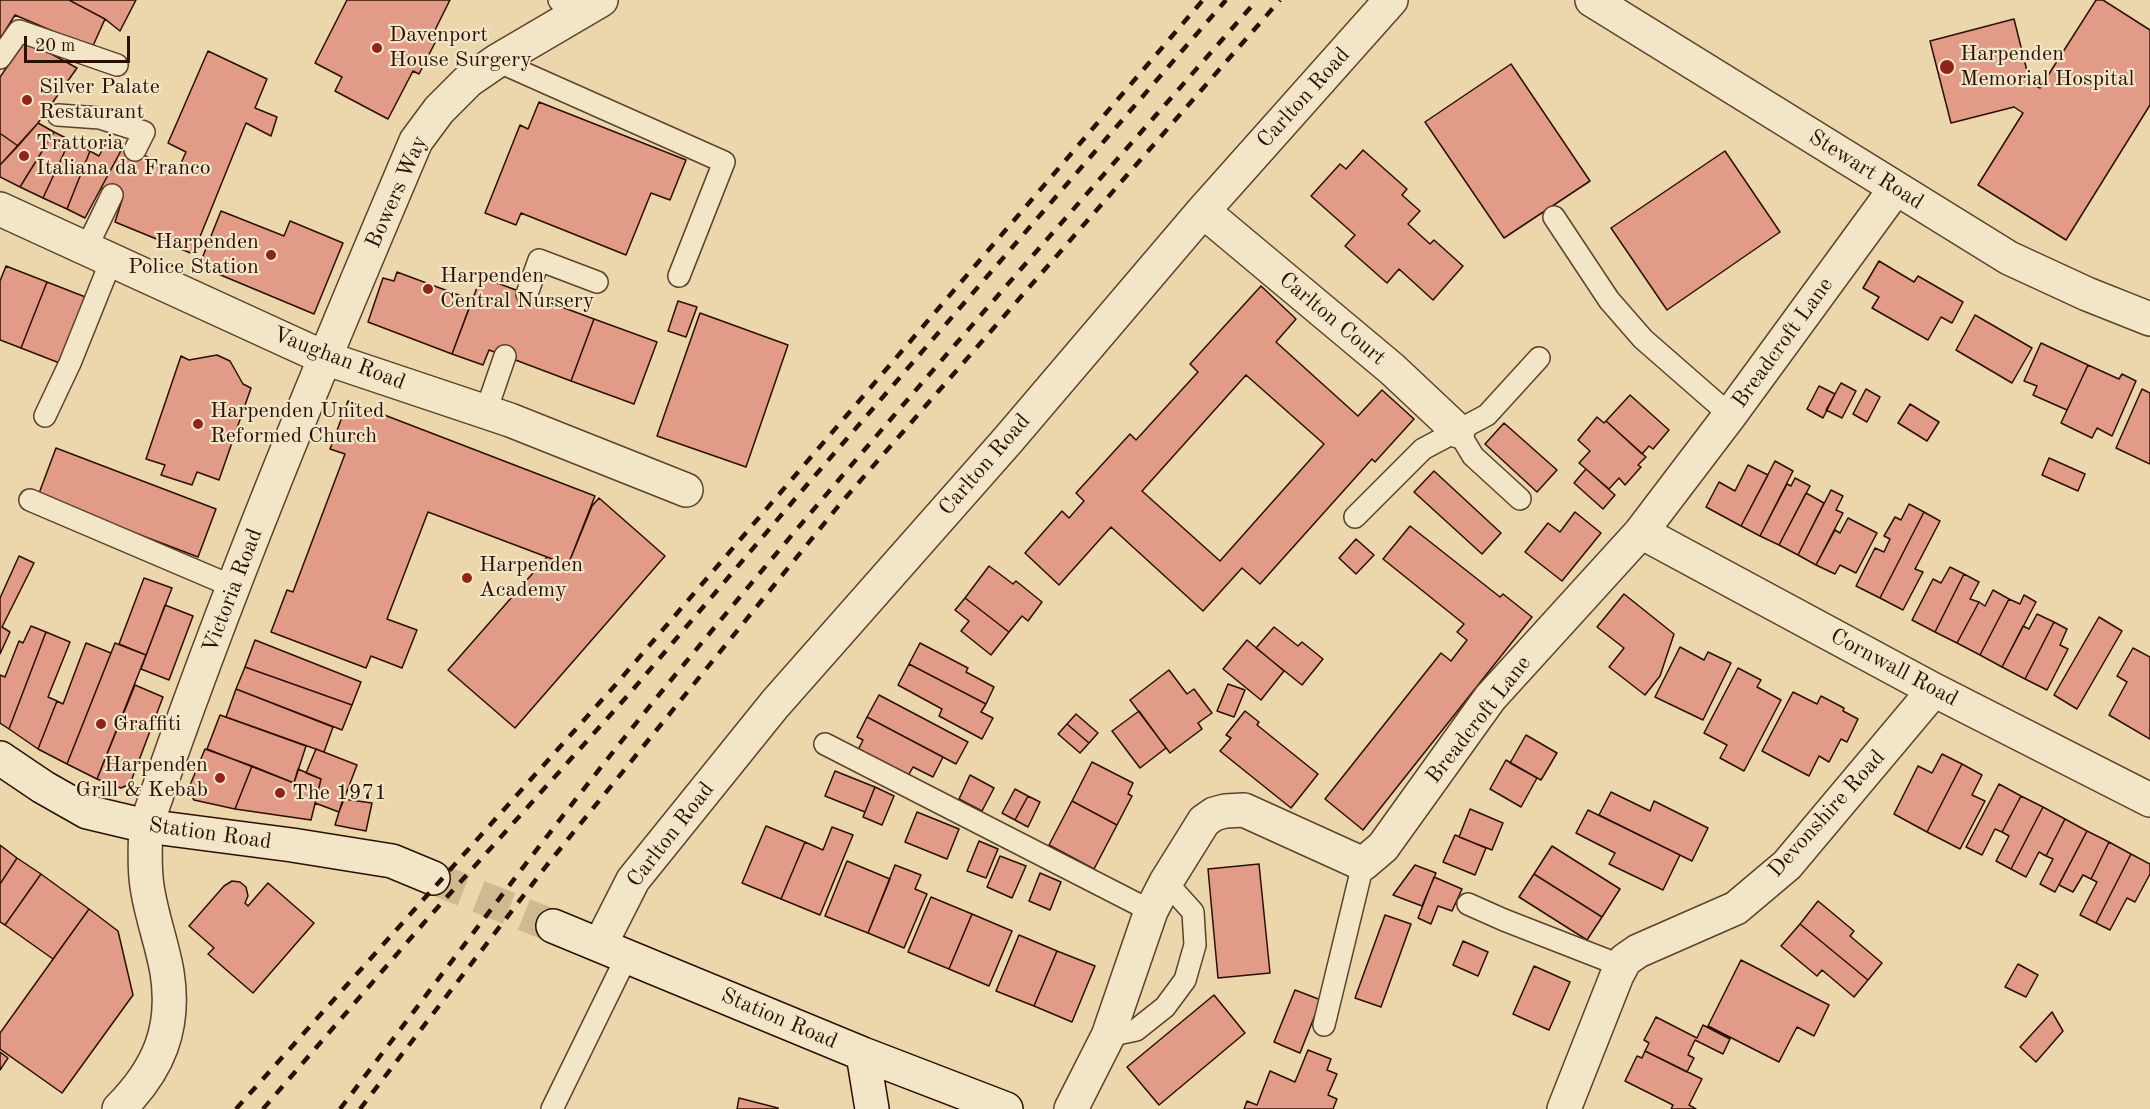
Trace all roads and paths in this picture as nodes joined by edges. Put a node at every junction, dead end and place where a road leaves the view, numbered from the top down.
1 (602, 0) edge
2 (1391, 0) edge
3 (1592, 0) edge
4 (566, 8) edge
5 (0, 58) edge
6 (498, 61) junction
7 (117, 65) dead end
8 (58, 115) dead end
9 (135, 150) dead end
10 (1896, 188) junction
11 (112, 195) dead end
12 (0, 209) edge
13 (1203, 211) junction
14 (1554, 217) dead end
15 (99, 255) junction
16 (679, 276) dead end
17 (597, 282) dead end
18 (527, 294) dead end
19 (2150, 319) edge
20 (505, 356) dead end
21 (1539, 357) dead end
22 (325, 358) junction
23 (486, 411) junction
24 (1730, 415) junction
25 (45, 416) dead end
26 (1458, 431) junction
27 (686, 490) dead end
28 (1520, 499) dead end
29 (30, 500) dead end
30 (1355, 517) dead end
31 (1641, 532) junction
32 (234, 587) junction
33 (1934, 690) junction
34 (825, 744) dead end
35 (0, 758) edge
36 (2150, 800) edge
37 (146, 826) junction
38 (1363, 864) junction
39 (433, 878) tunnel mouth
40 (1166, 882) junction
41 (1468, 904) dead end
42 (1151, 911) junction
43 (553, 926) tunnel mouth
44 (613, 950) junction
45 (1622, 966) junction
46 (1324, 1025) dead end
47 (1108, 1036) junction
48 (863, 1054) junction
49 (119, 1109) edge
50 (552, 1109) edge
51 (872, 1109) edge
52 (1006, 1109) edge
53 (1071, 1109) edge
54 (1564, 1109) edge

1 - 4 street, Bowers Way
2 - 13 street, Carlton Road
3 - 10 street, Stewart Road
4 - 6 street, Bowers Way
5 - 7 lane
6 - 16 lane
6 - 22 street, Bowers Way
8 - 9 lane
10 - 19 street, Stewart Road
10 - 24 street, Breadcroft Lane
11 - 15 lane
12 - 15 street, Vaughan Road
13 - 26 street, Carlton Court
13 - 44 street, Carlton Road
14 - 24 lane
15 - 22 street, Vaughan Road
15 - 25 lane
17 - 18 lane
20 - 23 lane
21 - 26 lane
22 - 23 street, Vaughan Road
22 - 32 street, Victoria Road
23 - 27 street, Vaughan Road
24 - 31 street, Breadcroft Lane
26 - 28 lane
26 - 30 lane
29 - 32 lane
31 - 33 street, Cornwall Road
31 - 38 street, Breadcroft Lane
32 - 37 street, Victoria Road
33 - 36 street, Cornwall Road
33 - 45 street, Devonshire Road
34 - 42 lane
35 - 37 street, Station Road
37 - 39 street, Station Road
37 - 49 street, Victoria Road
38 - 40 street
38 - 46 lane
40 - 42 street
40 - 47 lane
41 - 45 lane
42 - 47 street
43 - 44 street, Station Road
44 - 48 street, Station Road
44 - 50 lane
45 - 54 street, Devonshire Road
47 - 53 street
48 - 51 street
48 - 52 street, Station Road

